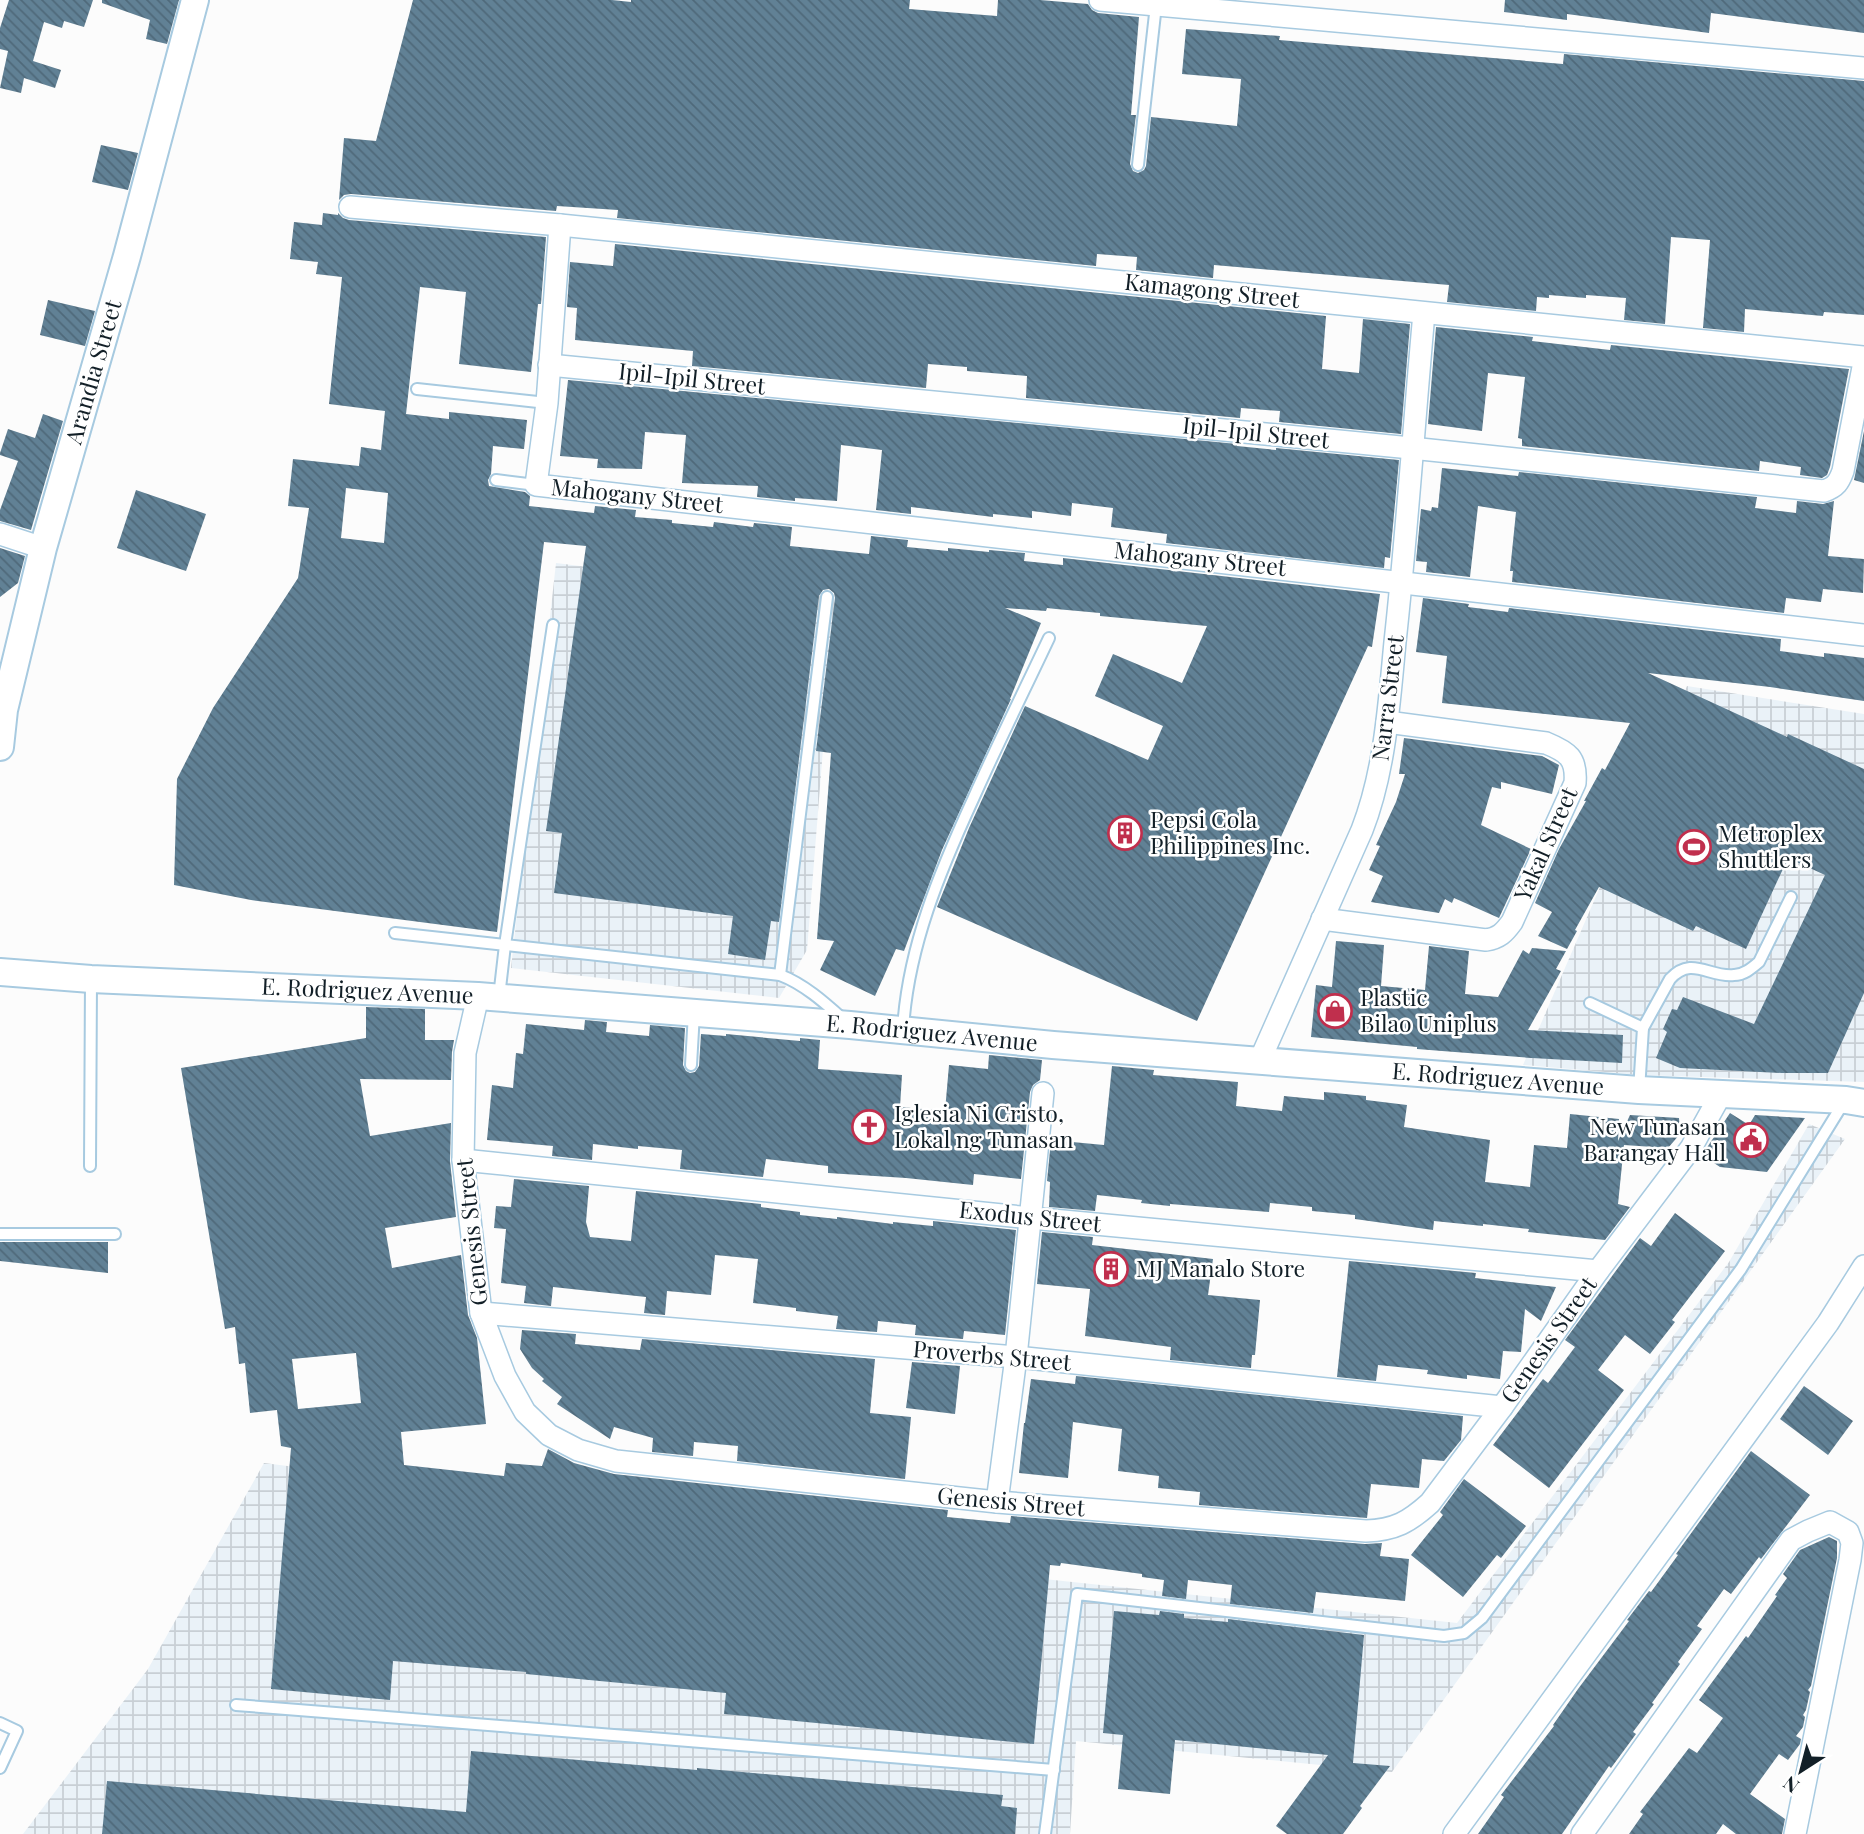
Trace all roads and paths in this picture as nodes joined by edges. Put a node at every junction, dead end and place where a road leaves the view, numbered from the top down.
1 (195, 0) edge
2 (1100, 0) edge
3 (1156, 5) junction
4 (1217, 5) edge
5 (1864, 68) edge
6 (1138, 165) dead end
7 (350, 207) dead end
8 (560, 225) junction
9 (1424, 313) junction
10 (1864, 357) edge
11 (1864, 362) edge
12 (549, 365) junction
13 (417, 388) dead end
14 (547, 402) junction
15 (1411, 449) junction
16 (496, 480) dead end
17 (536, 485) junction
18 (0, 534) edge
19 (43, 548) junction
20 (1402, 582) junction
21 (828, 597) dead end
22 (552, 625) dead end
23 (1864, 635) edge
24 (1049, 638) dead end
25 (1387, 722) junction
26 (0, 747) edge
27 (1791, 897) dead end
28 (1322, 919) junction
29 (395, 933) dead end
30 (505, 945) junction
31 (0, 972) edge
32 (780, 975) junction
33 (91, 979) junction
34 (488, 997) junction
35 (1590, 1003) dead end
36 (694, 1013) junction
37 (850, 1025) junction
38 (1643, 1028) junction
39 (903, 1029) junction
40 (1260, 1060) junction
41 (691, 1065) dead end
42 (1639, 1090) junction
43 (1043, 1093) dead end
44 (1721, 1094) junction
45 (1855, 1102) edge
46 (463, 1160) junction
47 (90, 1166) dead end
48 (1031, 1218) junction
49 (0, 1234) edge
50 (115, 1234) dead end
51 (1864, 1266) edge
52 (1598, 1271) junction
53 (481, 1313) junction
54 (1016, 1357) junction
55 (1502, 1407) junction
56 (997, 1502) junction
57 (236, 1705) dead end
58 (0, 1723) edge
59 (0, 1768) edge
60 (1054, 1770) junction
61 (1045, 1834) edge
62 (1454, 1834) edge
63 (1582, 1834) edge
64 (1796, 1834) edge

1 - 19 street, Arandia Street
2 - 3 street
3 - 4 street
3 - 6 lane
4 - 5 street
7 - 8 street, Kamagong Street
8 - 9 street, Kamagong Street
8 - 12 street
9 - 10 street, Kamagong Street
9 - 15 street, Narra Street
11 - 15 street, Ipil-Ipil Street
12 - 14 street
12 - 15 street, Ipil-Ipil Street
13 - 14 lane
14 - 17 street
15 - 20 street, Narra Street
16 - 17 lane
17 - 20 street, Mahogany Street
18 - 19 street
19 - 26 street, Arandia Street
20 - 23 street, Mahogany Street
20 - 25 street, Narra Street
21 - 32 lane
22 - 30 lane
24 - 39 lane
25 - 28 street, Narra Street
25 - 28 street, Yakal Street
27 - 38 lane
28 - 40 street, Narra Street
29 - 30 lane
30 - 32 lane
30 - 34 lane
31 - 33 street, E. Rodriguez Avenue
32 - 37 lane
33 - 34 street, E. Rodriguez Avenue
33 - 47 lane
34 - 36 street, E. Rodriguez Avenue
34 - 46 street, Genesis Street
35 - 38 lane
36 - 37 street, E. Rodriguez Avenue
36 - 41 lane
37 - 39 street, E. Rodriguez Avenue
38 - 42 lane
39 - 40 street, E. Rodriguez Avenue
40 - 42 street, E. Rodriguez Avenue
42 - 44 street, E. Rodriguez Avenue
43 - 48 street
44 - 45 street, E. Rodriguez Avenue
44 - 52 street, Genesis Street
45 - 60 lane
46 - 48 street, Exodus Street
46 - 53 street, Genesis Street
48 - 52 street, Exodus Street
48 - 54 street
49 - 50 lane
51 - 62 street
52 - 55 street, Genesis Street
53 - 54 street, Proverbs Street
53 - 56 street, Genesis Street
54 - 55 street, Proverbs Street
54 - 56 street
55 - 56 street, Genesis Street
57 - 60 lane
58 - 59 lane
60 - 61 lane
63 - 64 street

